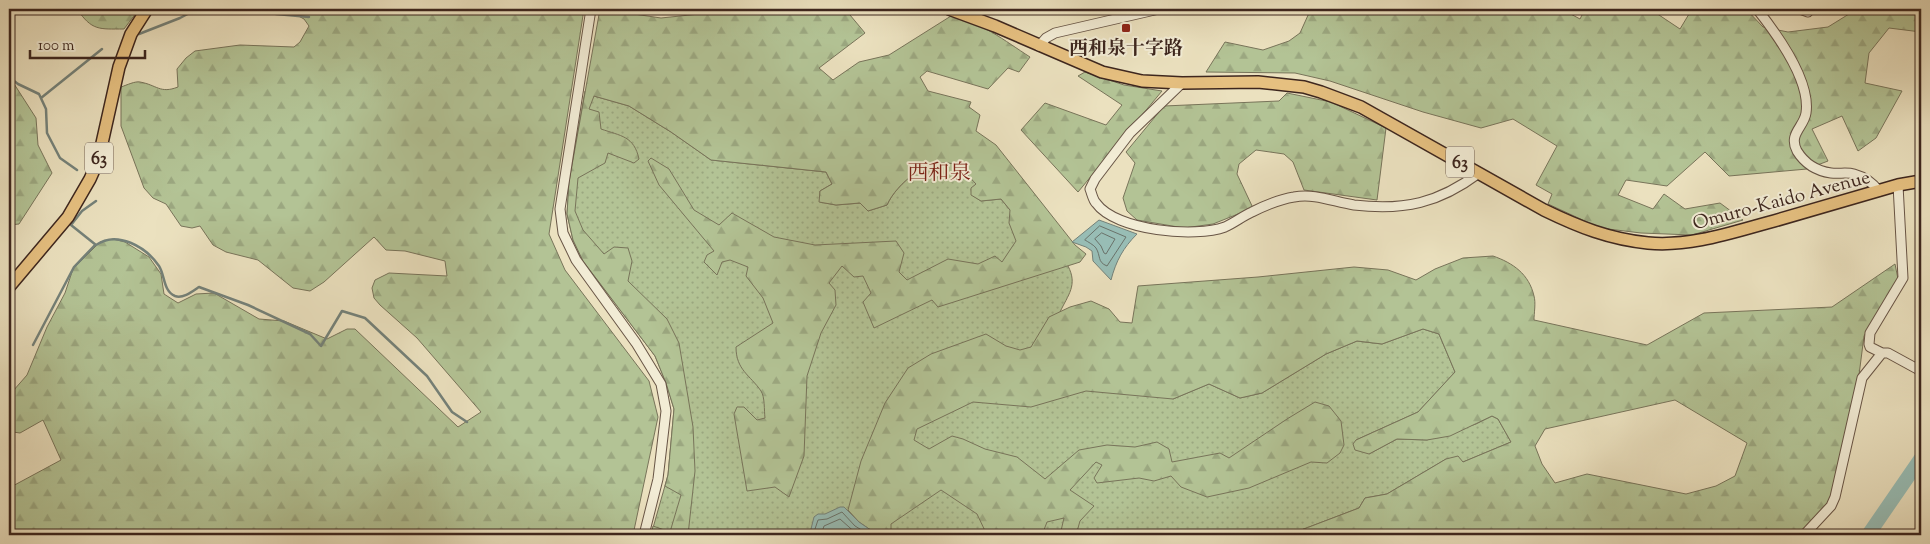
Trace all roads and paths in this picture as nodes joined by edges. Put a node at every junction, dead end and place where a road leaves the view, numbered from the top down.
1 (148, 9) edge
2 (591, 9) edge
3 (950, 9) edge
4 (1159, 9) edge
5 (1276, 9) edge
6 (1294, 9) edge
7 (1757, 9) edge
8 (1800, 9) edge
9 (1810, 9) edge
10 (1039, 46) junction
11 (1182, 83) junction
12 (1479, 173) junction
13 (1921, 181) edge
14 (1898, 185) junction
15 (1878, 191) junction
16 (9, 287) edge
17 (1882, 353) junction
18 (1921, 371) edge
19 (644, 535) edge
20 (1804, 535) edge

1 - 16 main road, 63
2 - 19 street
3 - 10 main road, Omuro-Kaido Avenue / 63
4 - 10 street
5 - 6 street
7 - 15 street
8 - 9 street
10 - 11 main road, Omuro-Kaido Avenue / 63
11 - 12 main road, Omuro-Kaido Avenue / 63
11 - 12 street
12 - 15 main road, Omuro-Kaido Avenue / 63
13 - 14 main road, Omuro-Kaido Avenue / 63
14 - 15 main road, Omuro-Kaido Avenue / 63
14 - 17 street
17 - 18 street
17 - 20 street

